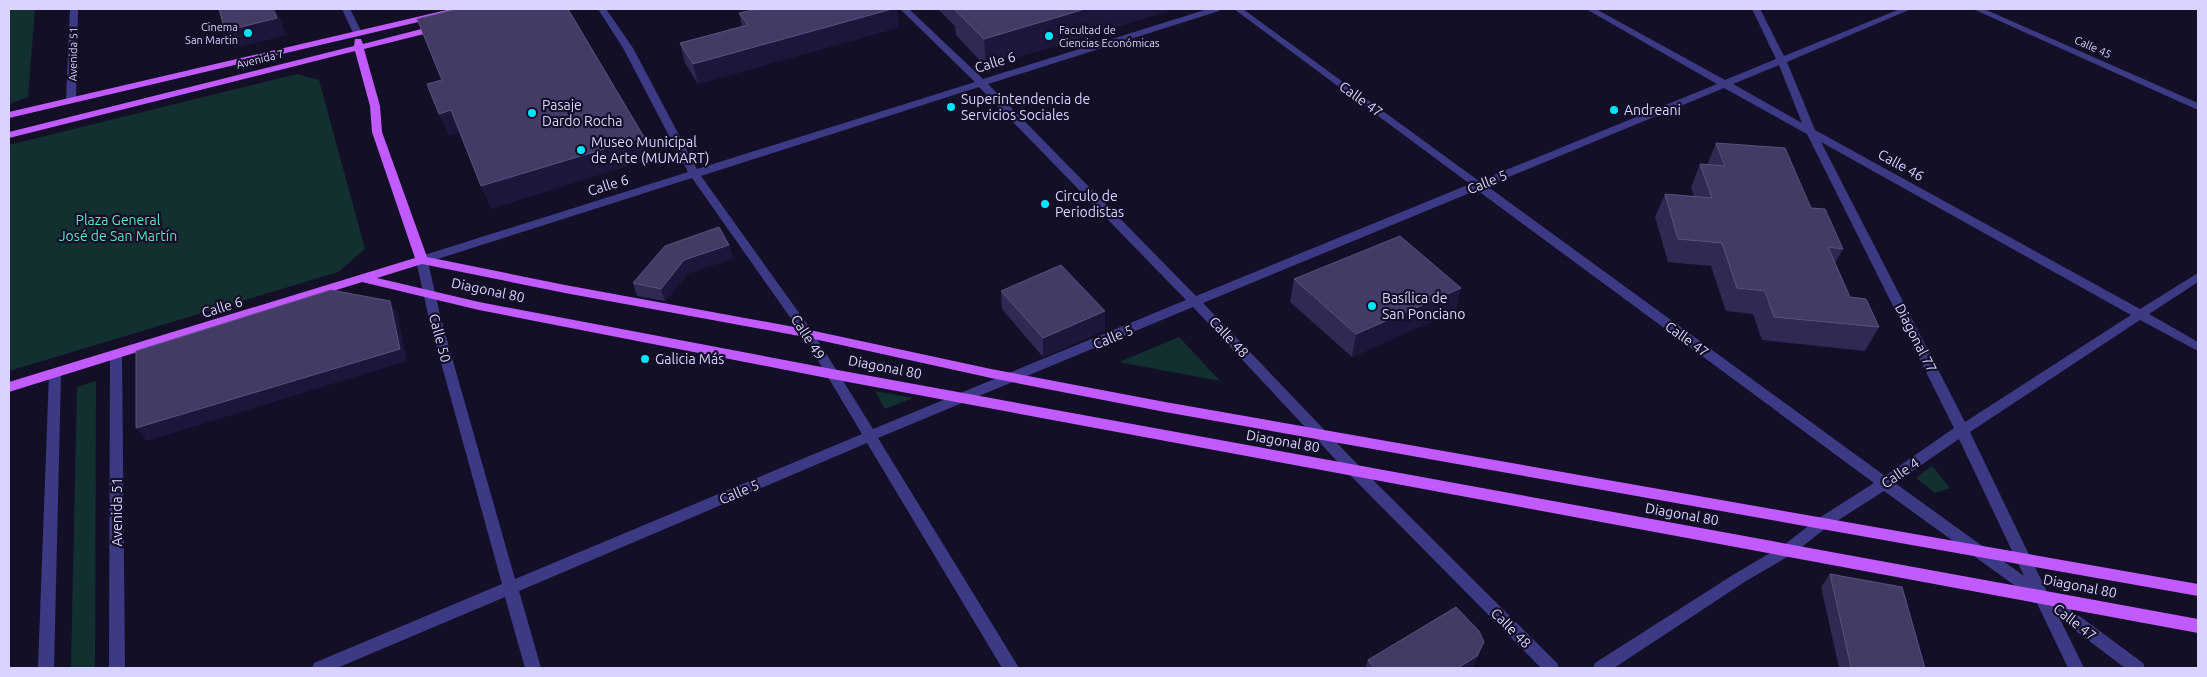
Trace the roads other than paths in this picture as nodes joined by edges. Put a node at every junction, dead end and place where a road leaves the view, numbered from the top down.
1 (74, 9) edge
2 (346, 9) edge
3 (461, 9) edge
4 (602, 9) edge
5 (904, 9) edge
6 (1216, 9) edge
7 (1238, 9) edge
8 (1590, 9) edge
9 (1756, 9) edge
10 (1907, 9) edge
11 (1977, 9) edge
12 (443, 26) edge
13 (357, 33) junction
14 (358, 47) junction
15 (1782, 61) junction
16 (980, 82) junction
17 (1725, 84) junction
18 (71, 100) junction
19 (2198, 107) edge
20 (9, 115) edge
21 (1811, 132) junction
22 (9, 134) edge
23 (694, 174) junction
24 (1479, 186) junction
25 (422, 260) junction
26 (2198, 277) edge
27 (364, 279) junction
28 (429, 294) junction
29 (1196, 302) junction
30 (2138, 314) junction
31 (808, 334) junction
32 (2198, 347) edge
33 (116, 356) junction
34 (56, 374) junction
35 (832, 374) junction
36 (1012, 378) junction
37 (9, 387) edge
38 (960, 398) junction
39 (1962, 430) junction
40 (1322, 436) junction
41 (870, 437) junction
42 (1354, 470) junction
43 (1885, 484) junction
44 (1821, 524) junction
45 (1789, 549) junction
46 (1977, 551) junction
47 (2024, 560) junction
48 (510, 588) junction
49 (2198, 590) edge
50 (2040, 595) junction
51 (2198, 626) edge
52 (46, 668) edge
53 (117, 668) edge
54 (320, 668) edge
55 (533, 668) edge
56 (1011, 668) edge
57 (1551, 668) edge
58 (1601, 668) edge
59 (2076, 668) edge
60 (2137, 668) edge

1 - 18 street, Avenida 51
2 - 13 street, Calle 50
3 - 13 main road, Avenida 7
4 - 23 street, Calle 49
5 - 16 street, Calle 48
6 - 16 street, Calle 6
7 - 24 street, Calle 47
8 - 17 street, Calle 46
9 - 15 street, Diagonal 77
10 - 15 street, Calle 5
11 - 19 street, Calle 45
12 - 14 main road, Avenida 7
13 - 14 main road, Calle 50
13 - 18 main road, Avenida 7
14 - 22 main road, Avenida 7
14 - 25 main road, Calle 50
15 - 17 street, Calle 5
15 - 21 street, Diagonal 77
16 - 23 street, Calle 6
16 - 29 street, Calle 48
17 - 21 street, Calle 46
17 - 24 street, Calle 5
18 - 20 main road, Avenida 7
21 - 30 street, Calle 46
21 - 39 street, Diagonal 77
23 - 25 street, Calle 6
23 - 31 street, Calle 49
24 - 29 street, Calle 5
24 - 43 street, Calle 47
25 - 27 main road, Calle 6
25 - 28 street, Calle 50
25 - 31 main road, Diagonal 80
26 - 30 street, Calle 4
27 - 28 main road, Diagonal 80
27 - 33 main road, Calle 6
28 - 35 main road, Diagonal 80
28 - 48 street, Calle 50
29 - 36 street, Calle 5
29 - 40 street, Calle 48
30 - 32 street, Calle 46
30 - 39 street, Calle 4
31 - 35 street, Calle 49
31 - 36 main road, Diagonal 80
33 - 34 main road, Calle 6
33 - 53 street, Avenida 51
34 - 37 main road, Calle 6
34 - 52 street
35 - 38 main road, Diagonal 80
35 - 41 street, Calle 49
36 - 38 street, Calle 5
36 - 40 main road, Diagonal 80
38 - 41 street, Calle 5
38 - 42 main road, Diagonal 80
39 - 43 street, Calle 4
39 - 47 street, Diagonal 77
40 - 42 street, Calle 48
40 - 44 main road, Diagonal 80
41 - 48 street, Calle 5
41 - 56 street, Calle 49
42 - 45 main road, Diagonal 80
42 - 57 street, Calle 48
43 - 44 street, Calle 4
43 - 46 street, Calle 47
44 - 45 street, Calle 4
44 - 46 main road, Diagonal 80
45 - 50 main road, Diagonal 80
45 - 58 street, Calle 4
46 - 47 main road, Diagonal 80
46 - 50 street, Calle 47
47 - 49 main road, Diagonal 80
47 - 50 street, Diagonal 77
48 - 54 street, Calle 5
48 - 55 street, Calle 50
50 - 51 main road, Diagonal 80
50 - 59 street, Diagonal 77
50 - 60 street, Calle 47

